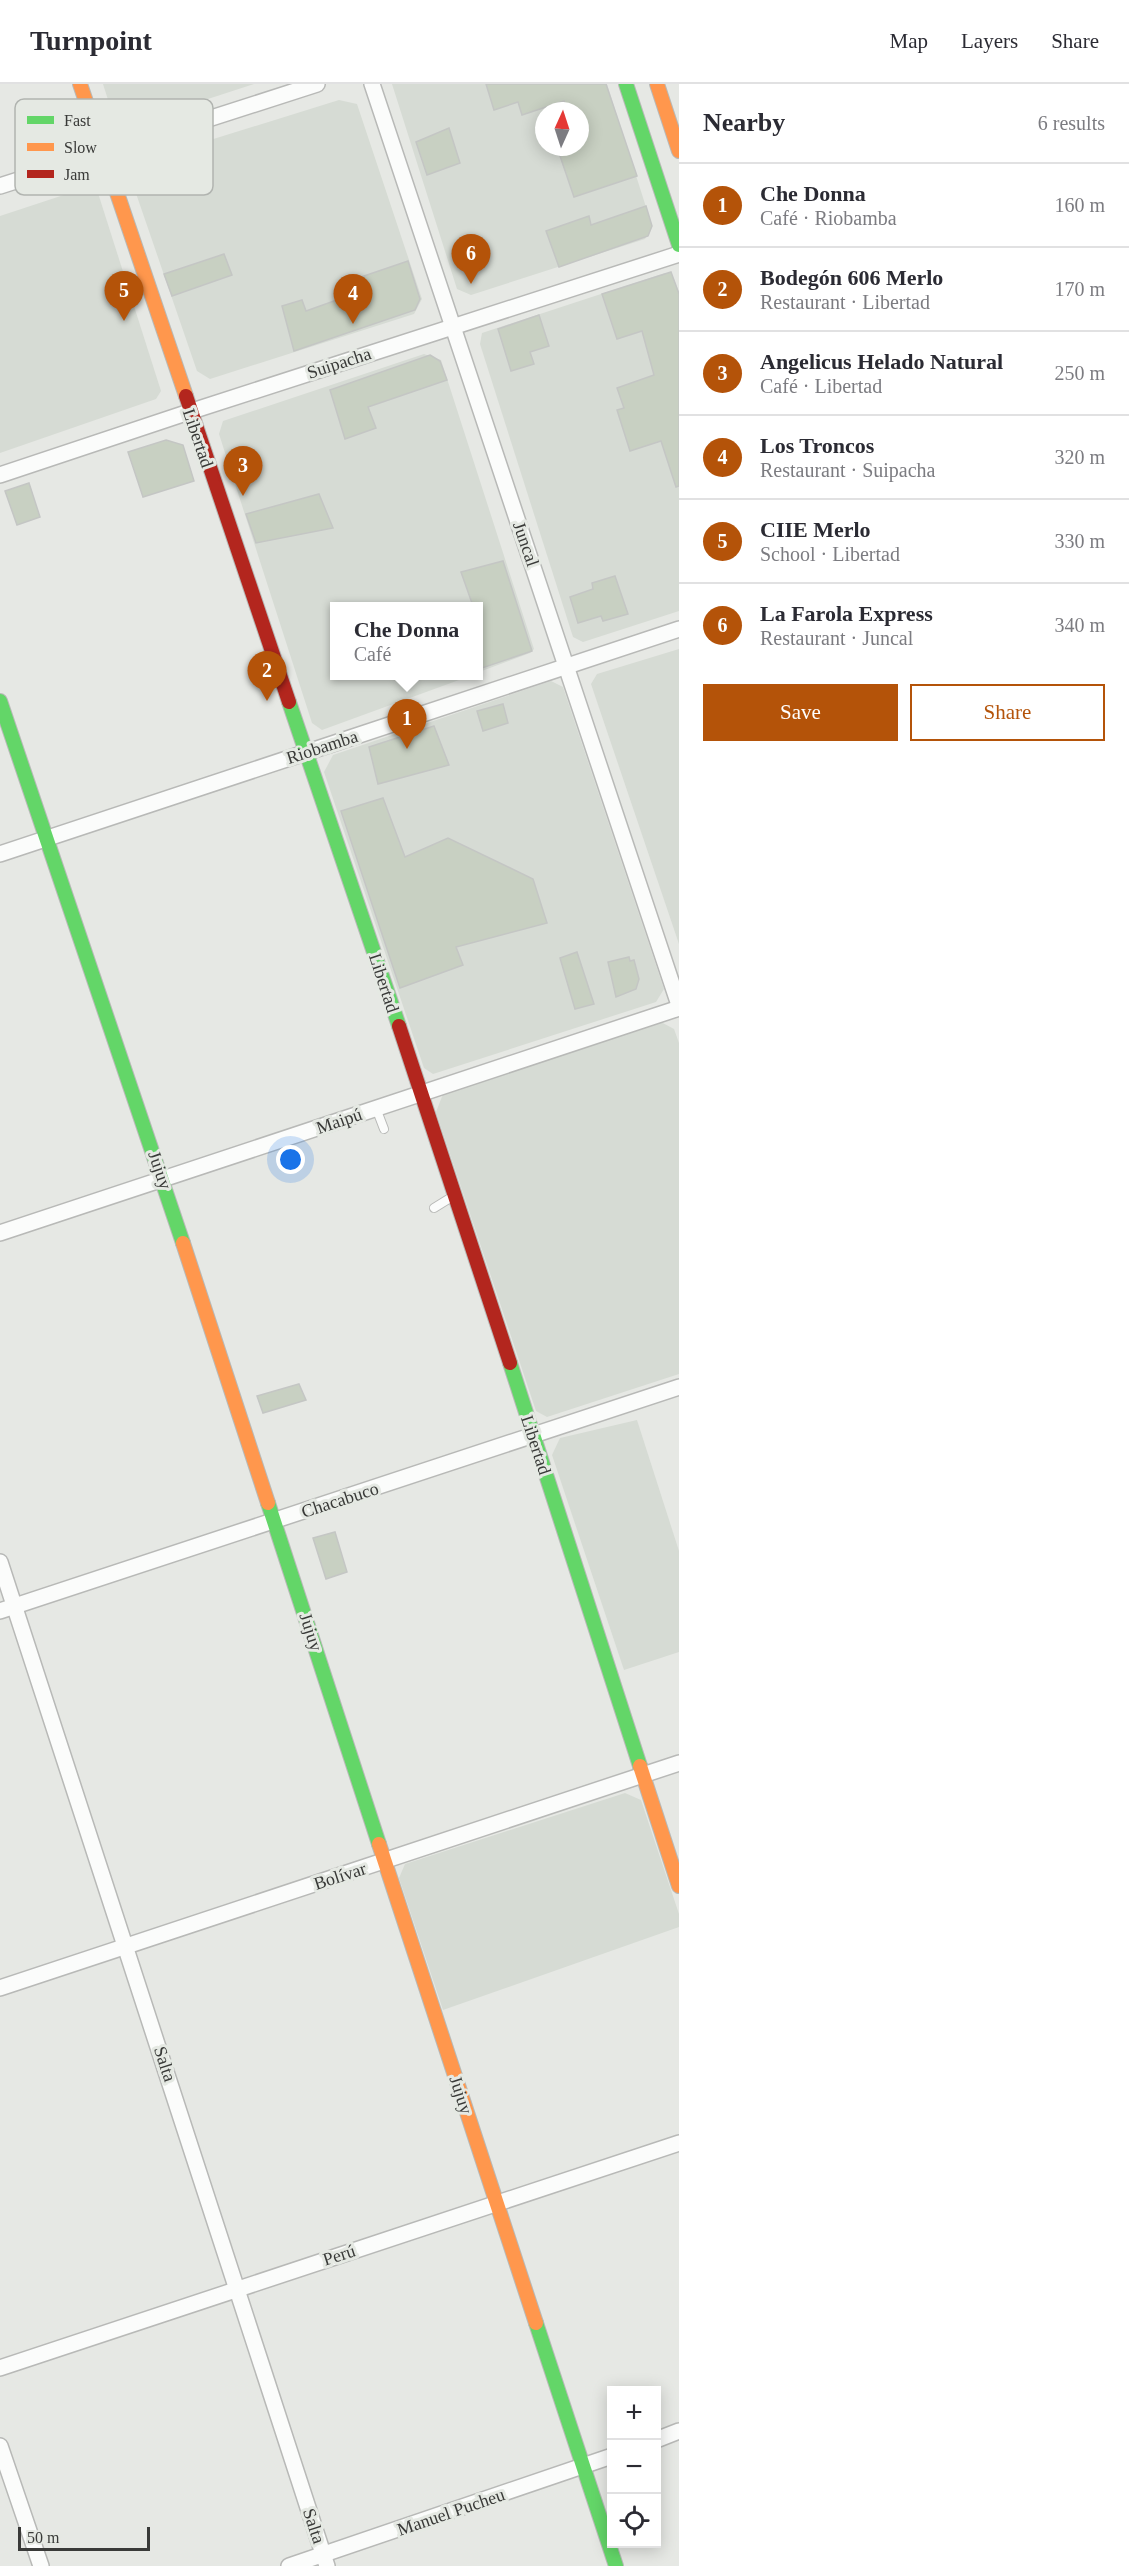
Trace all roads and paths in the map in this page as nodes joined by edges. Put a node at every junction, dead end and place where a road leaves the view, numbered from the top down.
1 (80, 84) edge
2 (317, 84) edge
3 (372, 84) edge
4 (626, 84) edge
5 (657, 84) edge
6 (85, 99) edge
7 (213, 117) edge
8 (679, 151) edge
9 (15, 181) edge
10 (0, 186) edge
11 (116, 195) edge
12 (679, 245) edge
13 (679, 254) edge
14 (452, 327) junction
15 (189, 411) junction
16 (0, 475) edge
17 (679, 629) edge
18 (567, 665) junction
19 (0, 701) edge
20 (308, 751) junction
21 (48, 838) junction
22 (0, 854) edge
23 (679, 1007) edge
24 (420, 1094) junction
25 (376, 1108) junction
26 (384, 1129) dead end
27 (163, 1180) junction
28 (456, 1195) junction
29 (434, 1208) dead end
30 (0, 1233) edge
31 (679, 1387) edge
32 (533, 1437) junction
33 (275, 1521) junction
34 (0, 1562) edge
35 (7, 1608) edge
36 (679, 1762) edge
37 (643, 1775) junction
38 (384, 1862) junction
39 (679, 1886) edge
40 (127, 1947) junction
41 (0, 1988) edge
42 (679, 2143) edge
43 (497, 2202) junction
44 (238, 2288) junction
45 (0, 2368) edge
46 (679, 2432) edge
47 (661, 2439) edge
48 (0, 2446) edge
49 (607, 2458) edge
50 (583, 2467) junction
51 (325, 2561) edge
52 (41, 2566) edge
53 (289, 2566) edge
54 (616, 2566) edge

1 - 6 street, Libertad
2 - 7 street
3 - 14 street, Juncal
4 - 12 street
5 - 8 street
9 - 10 street
11 - 15 street, Libertad
13 - 14 street, Suipacha
14 - 15 street, Suipacha
14 - 18 street, Juncal
15 - 16 street, Suipacha
15 - 20 street, Libertad
17 - 18 street, Riobamba
18 - 20 street, Riobamba
18 - 23 street, Juncal
19 - 21 street, Jujuy
20 - 21 street, Riobamba
20 - 24 street, Libertad
21 - 22 street, Riobamba
21 - 27 street, Jujuy
23 - 24 street, Maipú
24 - 25 street, Maipú
24 - 28 street, Libertad
25 - 26 lane
25 - 27 street, Maipú
27 - 30 street, Maipú
27 - 33 street, Jujuy
28 - 29 lane
28 - 32 street, Libertad
31 - 32 street, Chacabuco
32 - 33 street, Chacabuco
32 - 37 street, Libertad
33 - 35 street, Chacabuco
33 - 38 street, Jujuy
34 - 35 street, Salta
35 - 40 street, Salta
36 - 37 street, Bolívar
37 - 38 street, Bolívar
37 - 39 street, Libertad
38 - 40 street, Bolívar
38 - 43 street, Jujuy
40 - 41 street, Bolívar
40 - 44 street, Salta
42 - 43 street, Perú
43 - 44 street, Perú
43 - 50 street, Jujuy
44 - 45 street, Perú
44 - 51 street, Salta
46 - 47 street
48 - 52 street
49 - 50 street, Manuel Pucheu
50 - 51 street, Manuel Pucheu
50 - 54 street, Jujuy
51 - 53 street, Manuel Pucheu

